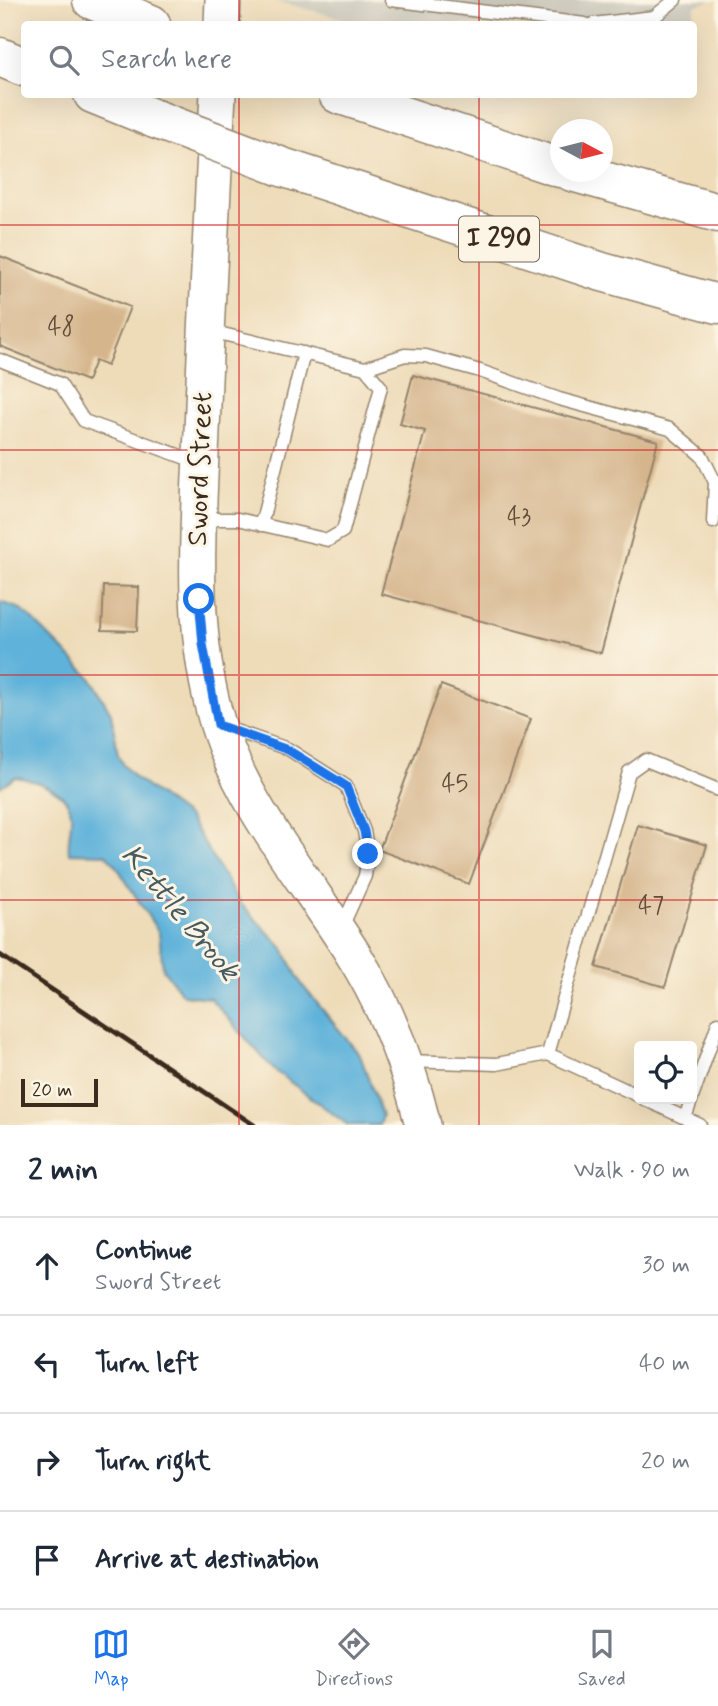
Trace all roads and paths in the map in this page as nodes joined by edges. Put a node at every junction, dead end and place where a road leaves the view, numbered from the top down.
1 (92, 0) edge
2 (223, 0) edge
3 (391, 0) edge
4 (675, 0) edge
5 (144, 21) edge
6 (222, 21) edge
7 (560, 21) edge
8 (616, 21) edge
9 (0, 57) edge
10 (21, 66) edge
11 (103, 98) edge
12 (218, 98) edge
13 (350, 98) edge
14 (550, 164) edge
15 (608, 182) edge
16 (718, 213) edge
17 (718, 304) edge
18 (206, 330) junction
19 (304, 353) junction
20 (0, 360) edge
21 (365, 368) junction
22 (201, 463) junction
23 (198, 519) junction
24 (713, 522) dead end
25 (261, 525) junction
26 (218, 725) junction
27 (718, 790) edge
28 (339, 933) junction
29 (718, 1023) edge
30 (548, 1054) junction
31 (406, 1061) junction
32 (634, 1095) edge
33 (655, 1104) edge
34 (685, 1118) junction
35 (423, 1125) edge
36 (700, 1125) edge

1 - 5 highway
2 - 6 street
3 - 7 lane
4 - 8 lane
9 - 10 highway
11 - 17 highway, I 290, bridge
12 - 18 street, Sword Street
13 - 14 highway
15 - 16 highway
18 - 19 lane
18 - 22 street, Sword Street
19 - 21 lane
19 - 25 lane
20 - 22 lane
21 - 24 lane
21 - 25 lane
22 - 23 street, Sword Street
23 - 25 lane
23 - 26 street, Sword Street
26 - 28 street, Sword Street
26 - 28 lane
27 - 30 lane
28 - 31 street, Sword Street
29 - 34 lane
30 - 31 lane
30 - 32 lane
31 - 35 street, Sword Street
33 - 34 lane
34 - 36 lane

